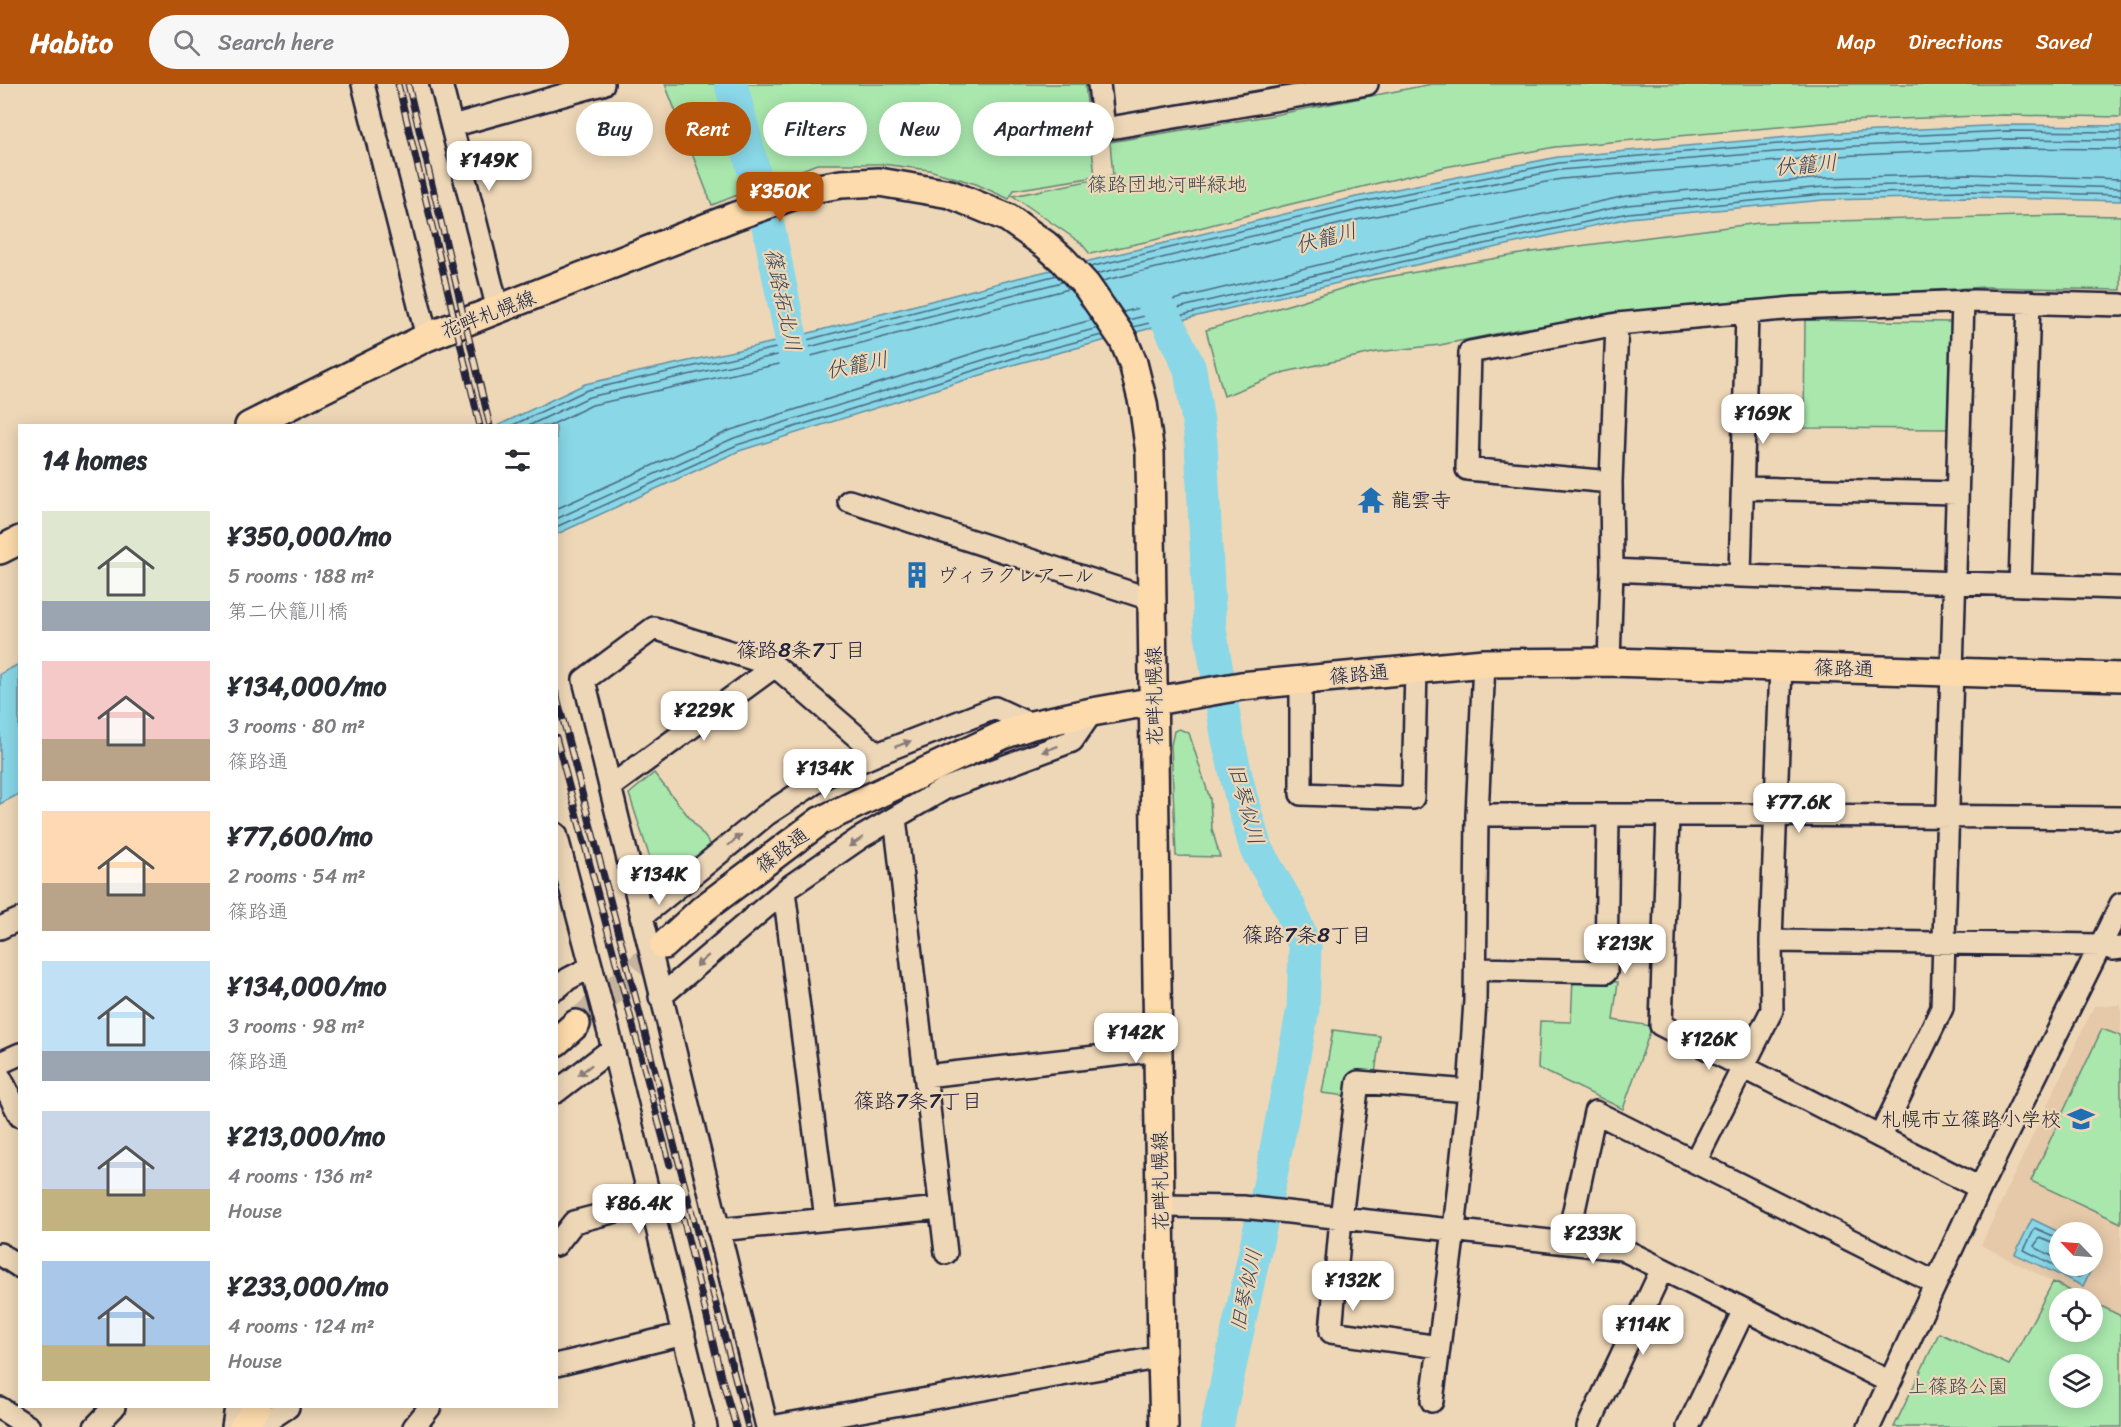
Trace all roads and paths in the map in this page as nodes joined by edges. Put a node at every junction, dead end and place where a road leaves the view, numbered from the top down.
1 (363, 84) edge
2 (441, 84) edge
3 (603, 84) edge
4 (1099, 84) edge
5 (1367, 84) edge
6 (546, 92) edge
7 (452, 126) junction
8 (1963, 301) junction
9 (2029, 303) junction
10 (2121, 305) edge
11 (498, 310) junction
12 (1747, 313) junction
13 (1617, 324) junction
14 (427, 337) junction
15 (253, 424) edge
16 (1611, 482) junction
17 (1743, 488) junction
18 (1957, 493) junction
19 (849, 501) dead end
20 (18, 541) edge
21 (0, 550) edge
22 (1612, 570) junction
23 (1740, 576) junction
24 (1954, 583) junction
25 (2020, 585) junction
26 (2121, 588) edge
27 (1153, 600) junction
28 (1609, 662) junction
29 (1484, 663) junction
30 (776, 666) junction
31 (1781, 666) junction
32 (1416, 669) junction
33 (1952, 672) junction
34 (2121, 677) edge
35 (1301, 680) junction
36 (1154, 700) junction
37 (1092, 712) junction
38 (1032, 725) junction
39 (877, 754) junction
40 (610, 787) junction
41 (1477, 815) junction
42 (1608, 815) junction
43 (1777, 815) junction
44 (1668, 816) junction
45 (1948, 817) junction
46 (895, 818) junction
47 (2121, 818) edge
48 (558, 849) edge
49 (784, 891) junction
50 (564, 894) edge
51 (2121, 904) edge
52 (641, 917) junction
53 (18, 920) edge
54 (0, 928) edge
55 (1771, 942) junction
56 (1944, 944) junction
57 (664, 945) tunnel mouth
58 (2111, 946) edge
59 (591, 967) junction
60 (1476, 969) junction
61 (558, 987) edge
62 (660, 997) junction
63 (576, 1024) tunnel mouth
64 (558, 1040) edge
65 (611, 1041) junction
66 (1159, 1050) junction
67 (18, 1055) edge
68 (0, 1063) edge
69 (1743, 1067) junction
70 (925, 1076) junction
71 (0, 1077) edge
72 (558, 1090) edge
73 (1469, 1091) junction
74 (18, 1112) edge
75 (1880, 1137) junction
76 (1695, 1162) junction
77 (1980, 1188) junction
78 (651, 1202) junction
79 (1160, 1206) junction
80 (940, 1208) junction
81 (1341, 1218) junction
82 (826, 1219) junction
83 (718, 1230) junction
84 (1454, 1230) junction
85 (558, 1242) edge
86 (1567, 1243) junction
87 (946, 1253) dead end
88 (0, 1254) edge
89 (18, 1266) edge
90 (1662, 1269) junction
91 (1936, 1283) junction
92 (1744, 1310) junction
93 (684, 1334) junction
94 (1439, 1347) junction
95 (1162, 1357) junction
96 (558, 1365) edge
97 (1890, 1382) junction
98 (1432, 1401) dead end
99 (0, 1408) edge
100 (113, 1408) edge
101 (236, 1408) edge
102 (256, 1408) edge
103 (286, 1408) edge
104 (429, 1408) edge
105 (29, 1427) edge
106 (96, 1427) edge
107 (233, 1427) edge
108 (243, 1427) edge
109 (258, 1427) edge
110 (414, 1427) edge
111 (706, 1427) edge
112 (769, 1427) edge
113 (1164, 1427) edge
114 (1588, 1427) edge
115 (1688, 1427) edge
116 (1869, 1427) edge

1 - 14 street
2 - 7 street
3 - 6 street
4 - 5 street
6 - 7 street
7 - 11 street
8 - 9 street
8 - 12 street
8 - 18 street
9 - 10 street
9 - 25 street
11 - 14 main road, 花畔札幌線
11 - 27 main road, 花畔札幌線
12 - 13 street
12 - 17 street
13 - 16 street
13 - 16 street
14 - 15 main road, 花畔札幌線
16 - 22 street
17 - 18 street
17 - 23 street
18 - 24 street
19 - 27 street
20 - 21 main road
22 - 23 street
22 - 28 street
23 - 24 street
24 - 25 street
24 - 33 street
25 - 26 street
27 - 36 main road, 花畔札幌線
28 - 29 main road, 篠路通
28 - 31 main road, 篠路通
29 - 32 main road, 篠路通
29 - 41 street
30 - 39 street
30 - 40 street
30 - 40 street
31 - 33 main road, 篠路通
31 - 43 street
32 - 35 main road, 篠路通
32 - 35 street
33 - 34 main road, 篠路通
33 - 45 street
35 - 36 main road, 篠路通
36 - 37 main road, 篠路通
36 - 66 main road, 花畔札幌線
37 - 38 main road, 篠路通
37 -> 46 street
39 -> 38 street
38 - 57 main road, 篠路通
52 -> 39 street
40 - 52 street
41 - 42 street
41 - 60 street
42 - 44 street
42 - 60 street
43 - 44 street
43 - 45 street
43 - 55 street
44 - 69 street
45 - 47 street
45 - 56 street
46 -> 49 street
46 - 70 street
48 - 50 street
49 -> 62 street
49 - 82 street
50 - 59 street
51 - 58 street
52 - 62 street
53 - 54 street
55 - 56 street
55 - 69 street
56 - 58 street
56 - 75 street
58 - 77 street
59 - 61 street
59 - 65 street
60 - 73 street
62 - 83 street
63 - 64 main road
65 -> 72 street
65 - 78 street
66 - 70 street
66 - 79 main road, 花畔札幌線
67 - 68 street
69 - 75 street
69 - 76 street
70 - 80 street
71 - 74 street
73 - 81 street
73 - 84 street
75 - 77 street
76 - 86 street
76 - 91 street
77 - 91 street
78 - 85 street
78 - 93 street
79 - 81 street
79 - 95 main road, 花畔札幌線
80 - 82 street
80 - 87 street
81 - 84 street
81 - 94 street
82 - 83 street
83 - 112 street
84 - 86 street
84 - 94 street
86 - 90 street
88 - 89 street
90 - 92 street
90 - 114 street
91 - 97 street
92 - 97 street
92 - 115 street
93 - 96 street
93 - 111 street
94 - 98 street
95 - 112 street
95 - 113 main road, 花畔札幌線
97 - 116 street
99 - 105 street
100 - 106 street
101 - 107 street
102 - 108 main road
103 - 109 street
104 - 110 street

